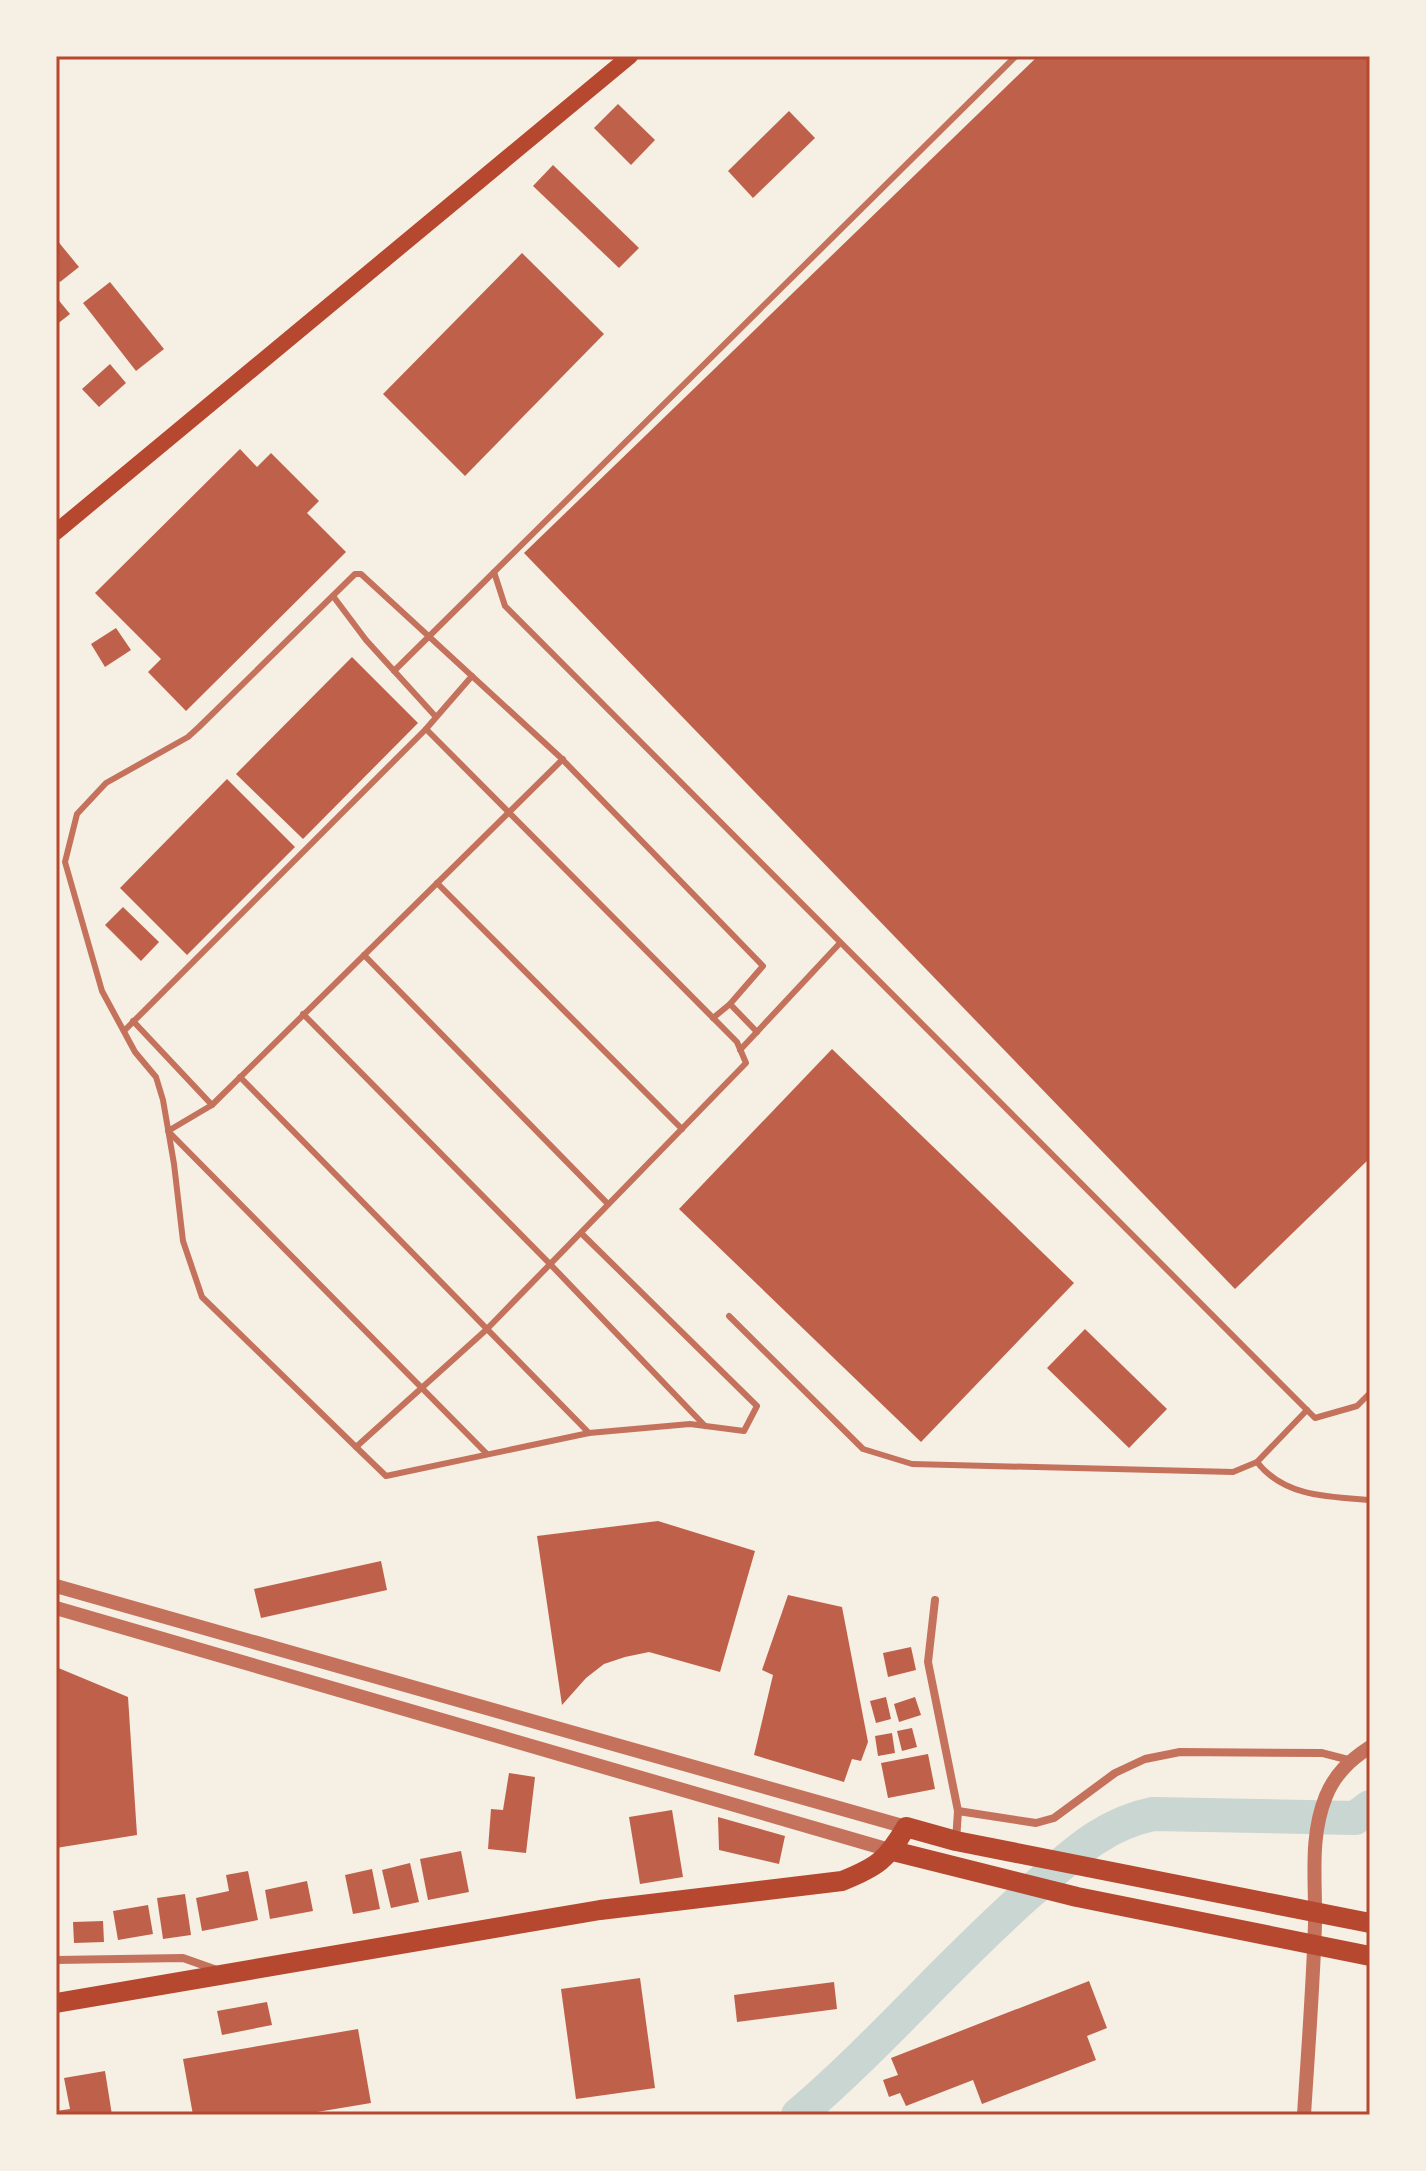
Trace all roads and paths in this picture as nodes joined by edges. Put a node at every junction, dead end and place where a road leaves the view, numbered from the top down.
1 (630, 56) edge
2 (1016, 56) edge
3 (56, 532) edge
4 (494, 572) junction
5 (333, 596) junction
6 (428, 637) junction
7 (394, 671) junction
8 (472, 676) junction
9 (436, 717) junction
10 (426, 729) junction
11 (562, 758) junction
12 (509, 812) junction
13 (437, 883) junction
14 (840, 943) junction
15 (364, 955) junction
16 (730, 1004) junction
17 (303, 1014) junction
18 (713, 1018) junction
19 (133, 1021) junction
20 (124, 1031) junction
21 (757, 1032) junction
22 (740, 1050) junction
23 (240, 1077) junction
24 (212, 1105) junction
25 (682, 1129) junction
26 (168, 1131) junction
27 (608, 1204) junction
28 (581, 1233) junction
29 (550, 1264) junction
30 (729, 1316) dead end
31 (486, 1330) junction
32 (422, 1386) junction
33 (1370, 1393) edge
34 (1307, 1410) junction
35 (705, 1426) junction
36 (589, 1433) junction
37 (356, 1447) junction
38 (487, 1454) junction
39 (1257, 1462) junction
40 (1370, 1500) edge
41 (56, 1586) edge
42 (935, 1600) dead end
43 (56, 1608) edge
44 (1370, 1747) edge
45 (1349, 1760) junction
46 (958, 1811) junction
47 (906, 1827) junction
48 (956, 1841) junction
49 (893, 1851) junction
50 (1315, 1912) junction
51 (1370, 1923) edge
52 (1314, 1943) junction
53 (1370, 1956) edge
54 (56, 1960) edge
55 (227, 1974) junction
56 (56, 2003) edge
57 (1304, 2115) edge

1 - 3 main road
2 - 4 lane
4 - 6 lane
4 - 14 lane
5 - 6 lane
5 - 7 lane
5 - 20 lane
6 - 7 lane
6 - 8 lane
7 - 9 lane
8 - 9 lane
8 - 11 lane
9 - 10 lane
10 - 12 lane
10 - 19 lane
11 - 12 lane
11 - 16 lane
12 - 13 lane
12 - 18 lane
13 - 15 lane
13 - 25 lane
14 - 21 lane
14 - 34 lane
15 - 17 lane
15 - 27 lane
16 - 18 lane
16 - 21 lane
17 - 23 lane
17 - 29 lane
18 - 22 lane
19 - 20 lane
19 - 24 lane
20 - 26 lane
21 - 22 lane
22 - 25 lane
23 - 24 lane
23 - 31 lane
24 - 26 lane
25 - 27 lane
26 - 32 lane
26 - 37 lane
27 - 28 lane
28 - 29 lane
28 - 35 lane
29 - 31 lane
29 - 35 lane
30 - 39 lane
31 - 32 lane
31 - 36 lane
32 - 37 lane
32 - 38 lane
33 - 34 lane
34 - 39 lane
35 - 36 lane
36 - 38 lane
37 - 38 lane
39 - 40 lane
41 - 47 street
42 - 46 street
43 - 49 street
44 - 45 street
45 - 46 street
45 - 50 street
46 - 48 street
47 - 48 highway
47 - 49 highway
48 - 50 highway
49 - 52 highway
49 - 55 highway
50 - 51 highway
50 - 52 street
52 - 53 highway
52 - 57 street
54 - 55 street
55 - 56 highway

